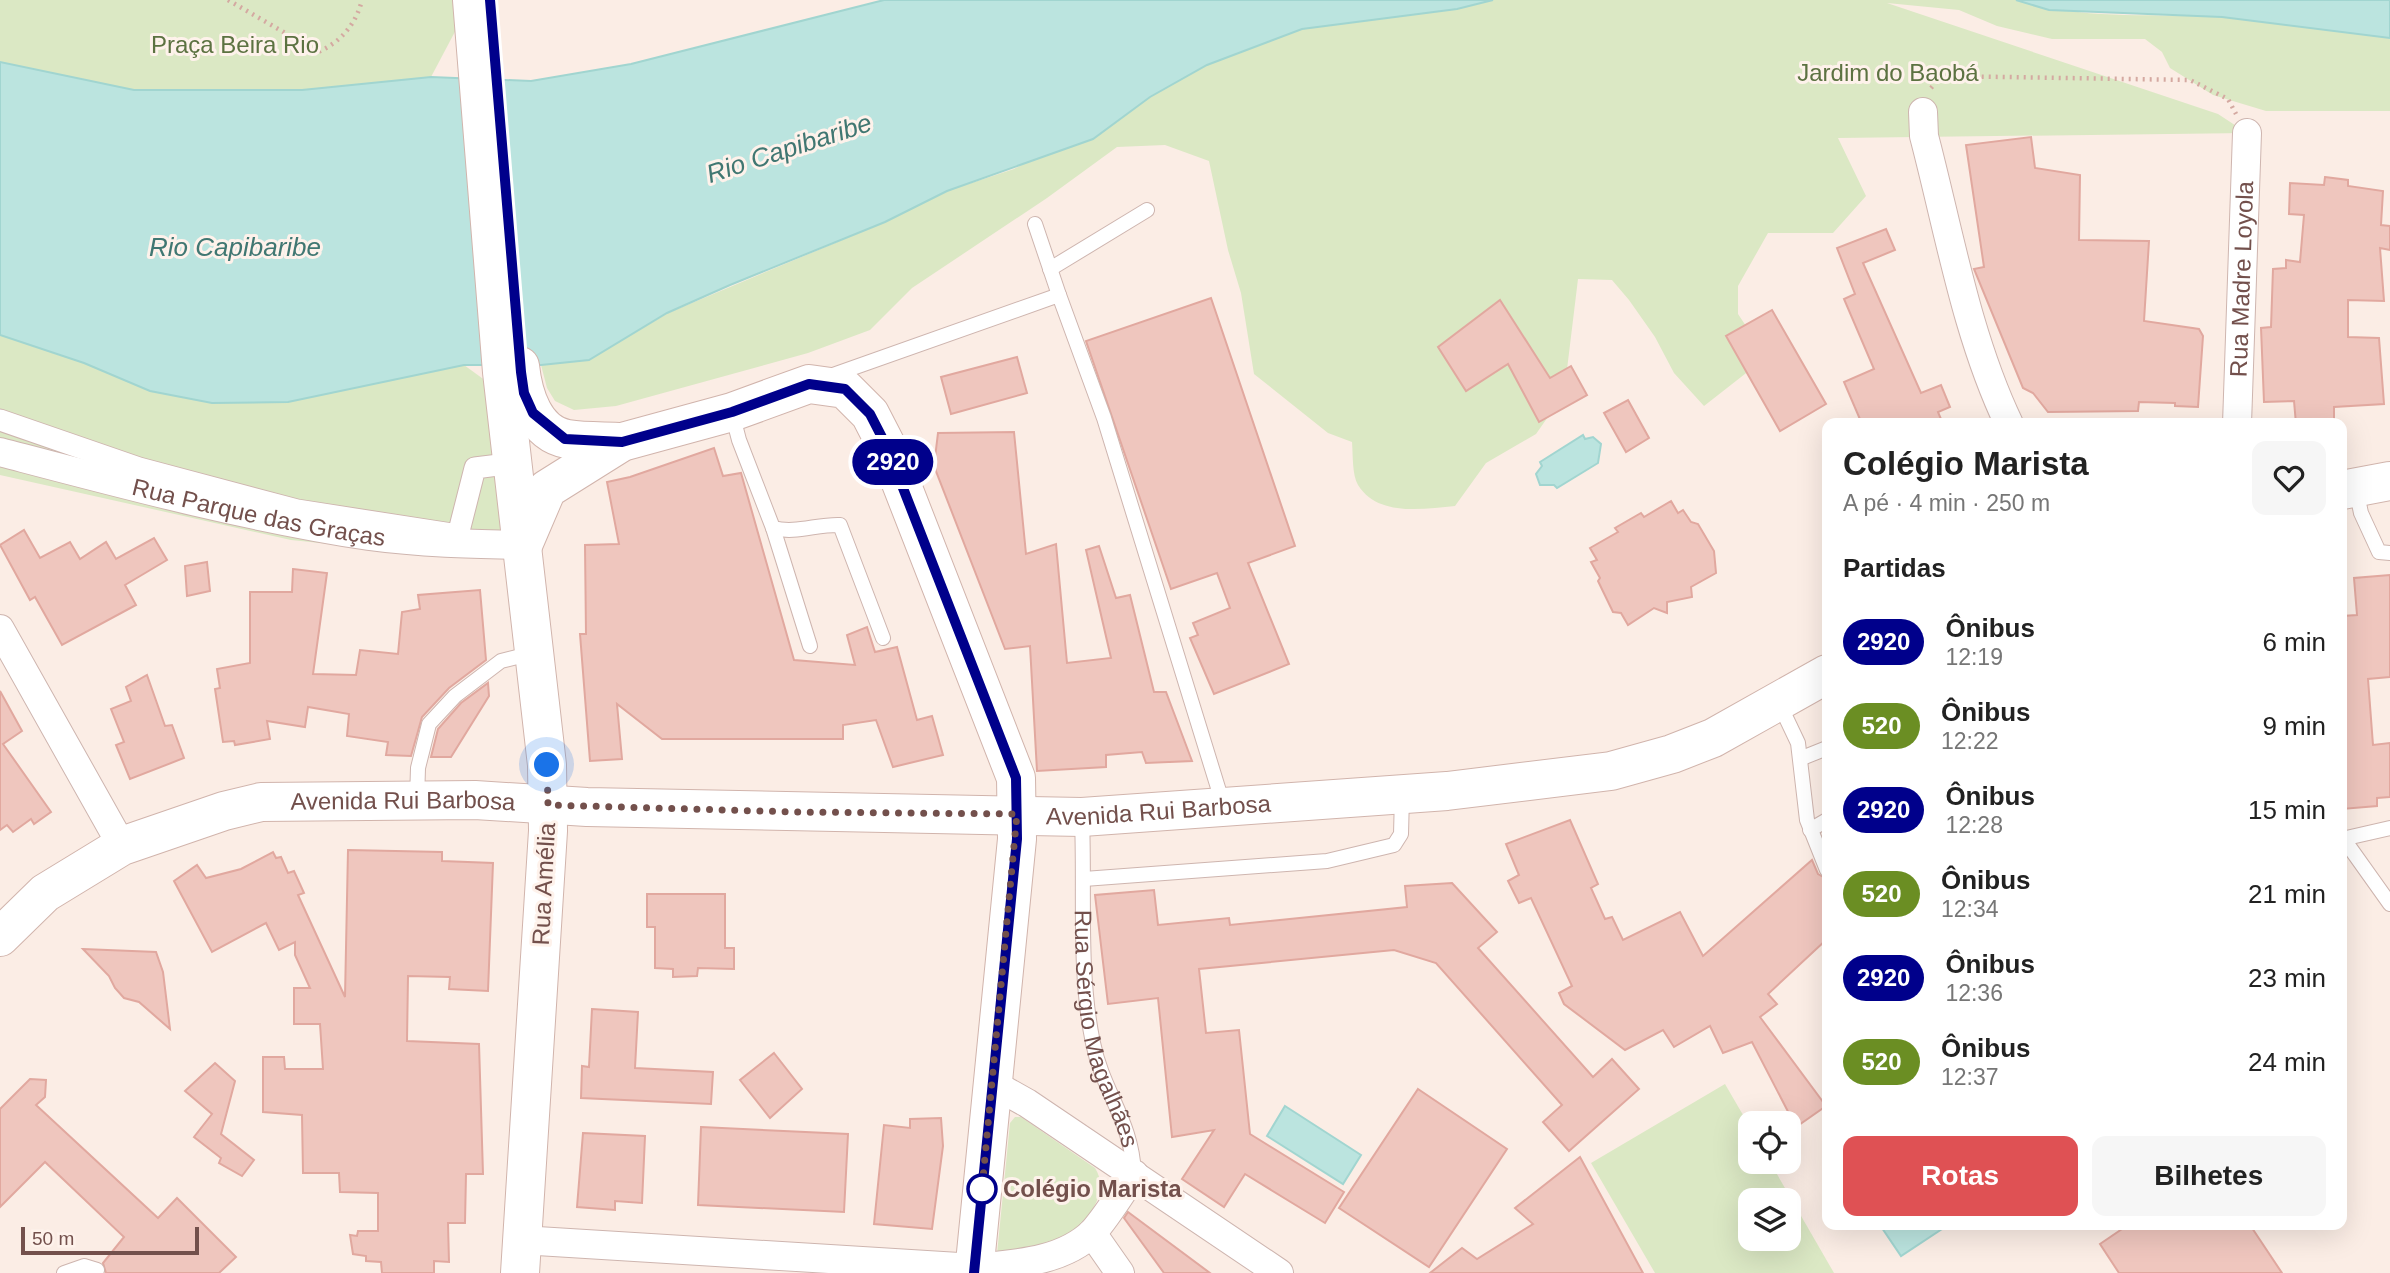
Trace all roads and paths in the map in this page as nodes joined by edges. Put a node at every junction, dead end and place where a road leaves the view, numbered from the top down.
1 (228, 0) edge
2 (362, 0) edge
3 (472, 0) edge
4 (490, 0) edge
5 (1923, 112) joint
6 (2247, 133) joint
7 (1147, 210) dead end
8 (1035, 224) dead end
9 (1050, 269) junction
10 (1059, 295) junction
11 (512, 372) junction
12 (809, 384) junction
13 (732, 412) junction
14 (2006, 418) edge
15 (2237, 418) edge
16 (0, 420) edge
17 (622, 442) junction
18 (0, 452) edge
19 (514, 463) junction
20 (2362, 486) edge
21 (773, 528) junction
22 (523, 545) junction
23 (2390, 553) edge
24 (0, 629) edge
25 (883, 638) dead end
26 (810, 646) dead end
27 (535, 653) junction
28 (1822, 677) edge
29 (1779, 703) junction
30 (1822, 749) edge
31 (1802, 758) junction
32 (1402, 794) junction
33 (417, 800) junction
34 (548, 805) junction
35 (1225, 808) junction
36 (1017, 814) junction
37 (1082, 817) junction
38 (1822, 823) edge
39 (2390, 828) edge
40 (1810, 830) junction
41 (2347, 838) edge
42 (2347, 844) edge
43 (122, 846) junction
44 (1822, 858) edge
45 (1084, 878) junction
46 (2383, 883) edge
47 (2390, 904) edge
48 (0, 937) edge
49 (991, 1083) junction
50 (1134, 1174) junction
51 (1092, 1233) junction
52 (520, 1256) edge
53 (97, 1270) dead end
54 (975, 1270) edge
55 (64, 1273) edge
56 (1120, 1273) edge
57 (1279, 1273) edge

1 - 2 path
3 - 11 main road
4 - 11 main road
5 - 6 path
5 - 14 street
6 - 15 street, Rua Madre Loyola
7 - 9 lane
8 - 9 lane
9 - 10 lane
10 - 12 lane
10 - 35 lane
11 - 17 main road
11 - 19 main road, Rua Amélia
12 - 13 main road
12 - 36 main road
13 - 17 main road
13 - 21 lane
16 - 19 street
17 - 22 main road
18 - 22 street, Rua Parque das Graças
19 - 22 main road, Rua Amélia
20 - 23 lane
21 - 25 lane
21 - 26 lane
22 - 27 main road, Rua Amélia
24 - 43 street
27 - 33 lane
27 - 34 main road, Rua Amélia
28 - 29 main road, Avenida Rui Barbosa
29 - 31 lane
29 - 32 main road, Avenida Rui Barbosa
30 - 31 lane
31 - 40 lane
32 - 35 main road, Avenida Rui Barbosa
32 - 45 lane
33 - 34 main road, Avenida Rui Barbosa
33 - 43 main road, Avenida Rui Barbosa
34 - 36 main road, Avenida Rui Barbosa
34 - 52 main road, Rua Amélia
35 - 37 main road, Avenida Rui Barbosa
36 - 37 main road, Avenida Rui Barbosa
36 - 49 main road
37 - 45 lane, Rua Sérgio Magalhães
38 - 40 lane
39 - 41 lane
40 - 44 lane
42 - 46 lane
43 - 48 main road, Avenida Rui Barbosa
45 - 50 lane, Rua Sérgio Magalhães
46 - 47 lane
49 - 50 street
49 - 54 main road
50 - 51 street, Rua Sérgio Magalhães
50 - 57 street
51 - 54 street, Rua Sérgio Magalhães
51 - 56 street
52 - 54 street, Rua Sérgio Magalhães
53 - 55 lane

